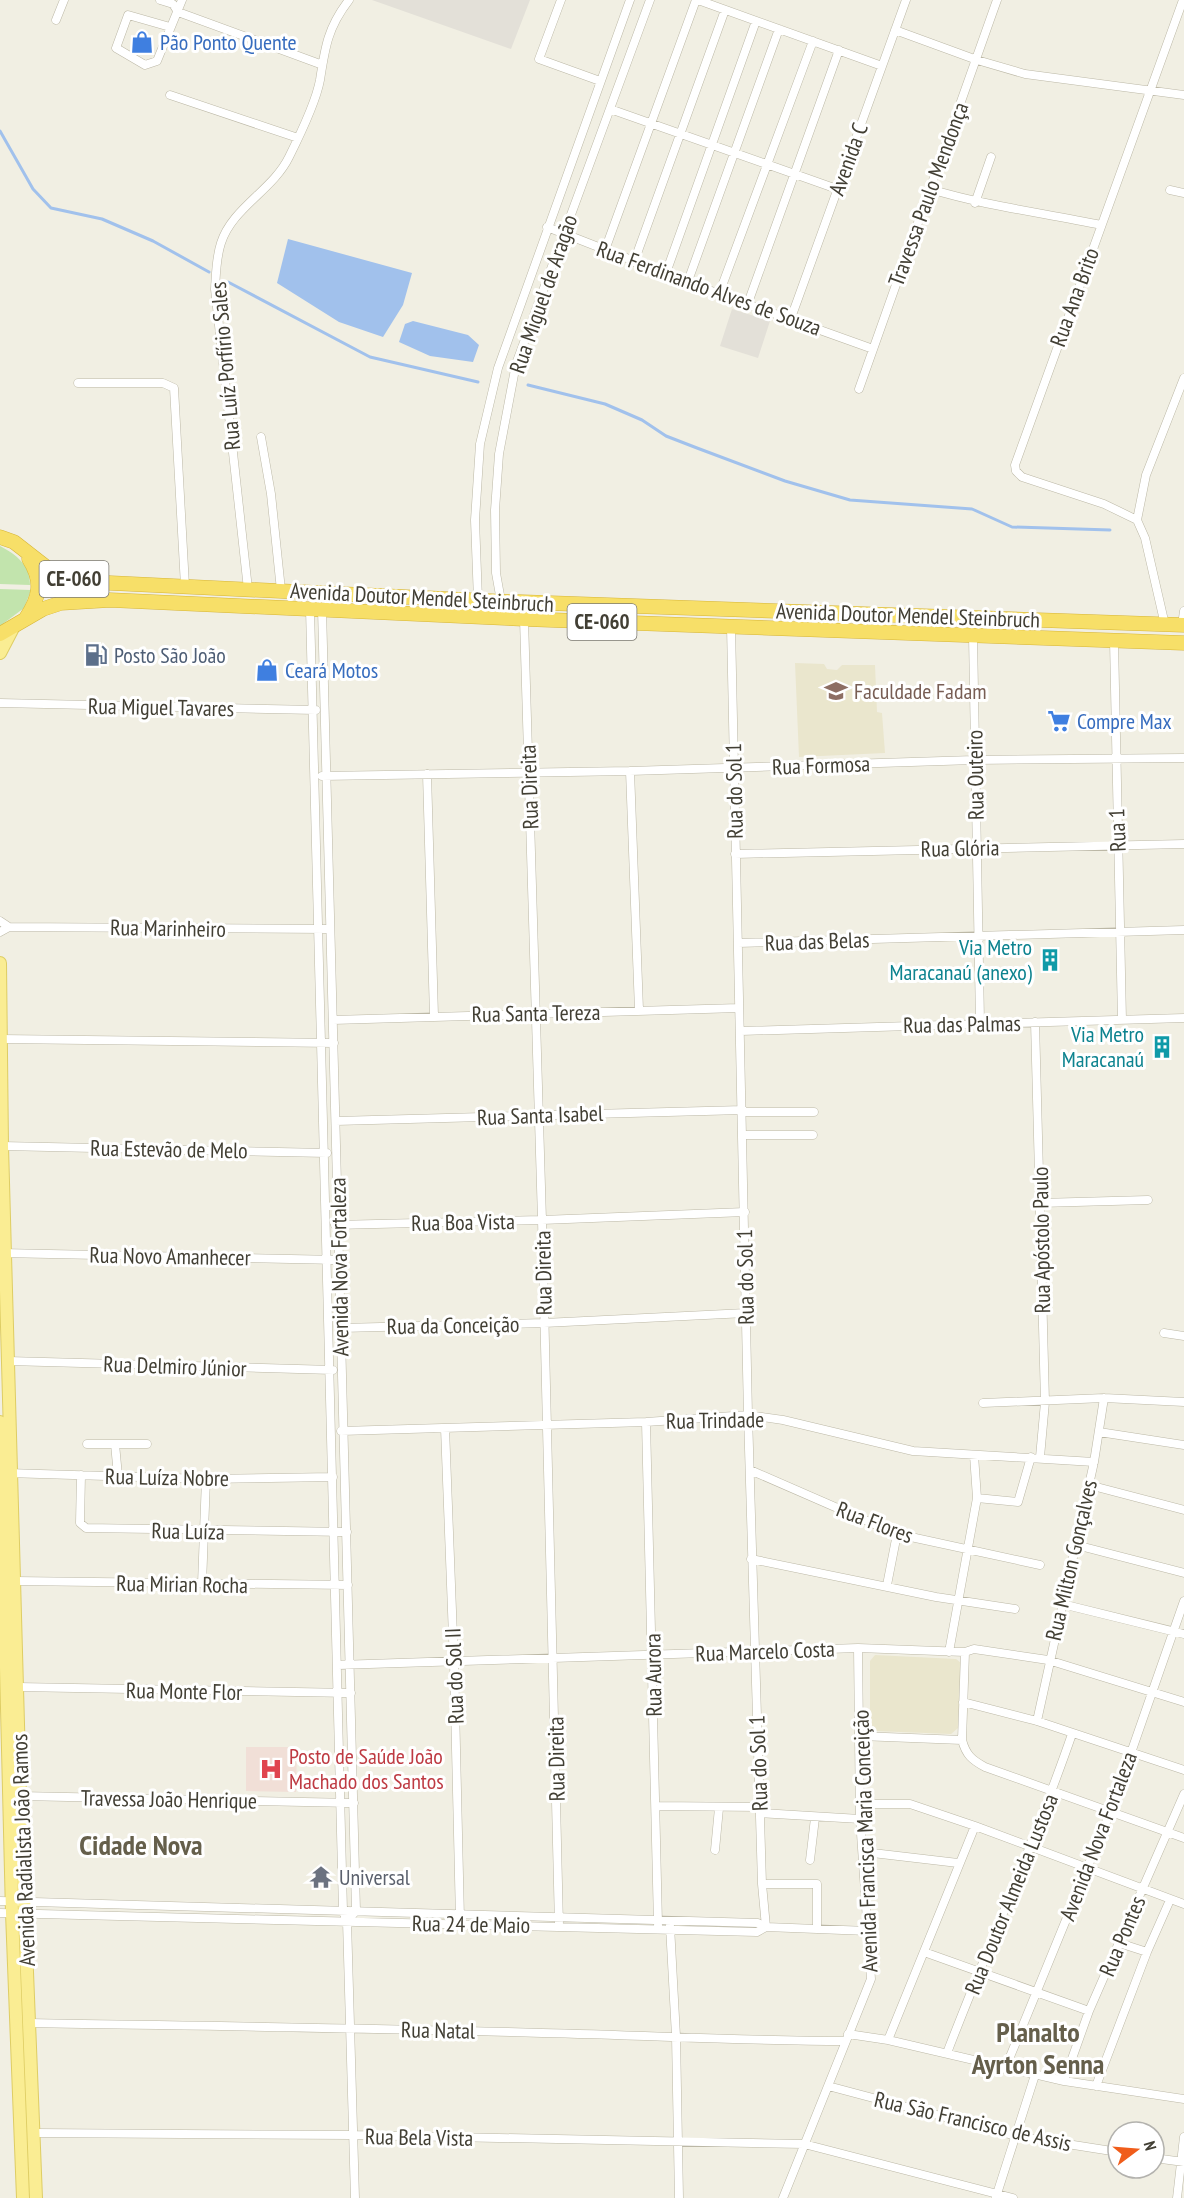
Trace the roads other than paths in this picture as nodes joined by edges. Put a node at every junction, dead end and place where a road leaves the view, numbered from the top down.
1 (64, 0) edge
2 (160, 0) edge
3 (182, 0) edge
4 (349, 0) edge
5 (561, 0) edge
6 (630, 0) edge
7 (650, 0) edge
8 (697, 0) edge
9 (906, 0) edge
10 (997, 0) edge
11 (1183, 0) edge
12 (725, 10) junction
13 (178, 12) junction
14 (56, 20) dead end
15 (756, 21) junction
16 (170, 27) junction
17 (779, 29) junction
18 (895, 30) junction
19 (813, 40) junction
20 (839, 50) junction
21 (977, 60) junction
22 (320, 64) junction
23 (882, 66) junction
24 (600, 81) junction
25 (1150, 89) junction
26 (170, 95) dead end
27 (1184, 95) edge
28 (610, 109) junction
29 (651, 123) junction
30 (680, 134) junction
31 (298, 138) junction
32 (713, 146) junction
33 (735, 153) junction
34 (991, 157) dead end
35 (765, 165) junction
36 (795, 174) junction
37 (837, 189) junction
38 (930, 189) junction
39 (1170, 190) dead end
40 (1184, 193) edge
41 (975, 203) junction
42 (1101, 225) junction
43 (547, 227) junction
44 (563, 234) junction
45 (605, 250) junction
46 (634, 262) junction
47 (666, 273) junction
48 (688, 281) junction
49 (719, 294) junction
50 (748, 303) junction
51 (791, 318) junction
52 (873, 349) junction
53 (501, 360) junction
54 (516, 364) junction
55 (1184, 378) edge
56 (78, 383) dead end
57 (859, 389) dead end
58 (261, 437) dead end
59 (1137, 520) junction
60 (0, 537) edge
61 (27, 554) junction
62 (185, 586) junction
63 (248, 589) junction
64 (281, 590) junction
65 (478, 600) junction
66 (501, 601) junction
67 (316, 609) junction
68 (524, 619) junction
69 (25, 620) junction
70 (1183, 620) edge
71 (1165, 625) junction
72 (731, 627) junction
73 (6, 631) edge
74 (973, 636) junction
75 (1114, 641) junction
76 (1184, 643) edge
77 (0, 652) edge
78 (0, 704) edge
79 (312, 710) junction
80 (323, 710) junction
81 (1115, 758) junction
82 (1184, 758) edge
83 (974, 760) junction
84 (733, 767) junction
85 (630, 771) junction
86 (528, 772) junction
87 (427, 774) junction
88 (315, 776) junction
89 (325, 776) junction
90 (1184, 844) edge
91 (1118, 846) junction
92 (975, 848) junction
93 (735, 854) junction
94 (0, 921) edge
95 (9, 927) junction
96 (316, 929) junction
97 (328, 929) junction
98 (1184, 930) edge
99 (0, 932) edge
100 (1120, 933) junction
101 (979, 936) junction
102 (738, 943) junction
103 (0, 963) edge
104 (739, 1008) junction
105 (639, 1010) junction
106 (535, 1013) junction
107 (434, 1016) junction
108 (1184, 1018) edge
109 (333, 1020) junction
110 (1122, 1020) junction
111 (981, 1022) junction
112 (1035, 1023) junction
113 (741, 1031) junction
114 (1, 1039) edge
115 (321, 1042) junction
116 (334, 1043) junction
117 (743, 1111) junction
118 (814, 1112) dead end
119 (539, 1115) junction
120 (336, 1121) junction
121 (743, 1135) junction
122 (813, 1135) dead end
123 (2, 1146) junction
124 (325, 1153) junction
125 (337, 1153) junction
126 (1148, 1200) dead end
127 (1040, 1203) junction
128 (745, 1212) junction
129 (542, 1220) junction
130 (338, 1224) junction
131 (326, 1225) junction
132 (2, 1253) edge
133 (327, 1259) junction
134 (339, 1260) junction
135 (746, 1313) junction
136 (544, 1323) junction
137 (341, 1328) junction
138 (1164, 1333) dead end
139 (1184, 1336) edge
140 (8, 1361) junction
141 (342, 1369) junction
142 (330, 1370) junction
143 (1104, 1398) junction
144 (1045, 1402) junction
145 (1184, 1402) edge
146 (983, 1403) dead end
147 (748, 1415) junction
148 (0, 1422) edge
149 (646, 1422) junction
150 (548, 1423) junction
151 (445, 1428) junction
152 (332, 1431) junction
153 (343, 1431) junction
154 (1099, 1432) junction
155 (87, 1444) dead end
156 (115, 1444) junction
157 (147, 1444) dead end
158 (1184, 1444) edge
159 (974, 1455) junction
160 (1031, 1456) junction
161 (1040, 1457) junction
162 (1094, 1462) junction
163 (750, 1470) junction
164 (4, 1472) edge
165 (81, 1475) junction
166 (118, 1476) junction
167 (333, 1477) junction
168 (206, 1479) junction
169 (1089, 1485) junction
170 (977, 1498) junction
171 (1184, 1510) edge
172 (204, 1531) junction
173 (334, 1532) junction
174 (346, 1532) junction
175 (897, 1534) junction
176 (1076, 1545) junction
177 (969, 1549) junction
178 (751, 1559) junction
179 (1040, 1565) dead end
180 (1184, 1573) edge
181 (7, 1579) edge
182 (202, 1584) junction
183 (336, 1585) junction
184 (887, 1585) junction
185 (348, 1586) junction
186 (958, 1600) junction
187 (1184, 1601) edge
188 (1062, 1604) junction
189 (1015, 1609) dead end
190 (1175, 1632) junction
191 (1184, 1634) edge
192 (858, 1648) junction
193 (754, 1651) junction
194 (949, 1652) junction
195 (965, 1652) junction
196 (653, 1655) junction
197 (554, 1658) junction
198 (1048, 1660) junction
199 (454, 1663) junction
200 (338, 1665) junction
201 (351, 1665) junction
202 (8, 1687) edge
203 (1152, 1692) junction
204 (339, 1694) junction
205 (351, 1694) junction
206 (963, 1702) junction
207 (1184, 1702) edge
208 (1037, 1721) junction
209 (1072, 1734) junction
210 (860, 1736) junction
211 (962, 1740) junction
212 (1130, 1753) junction
213 (1184, 1770) edge
214 (1053, 1791) junction
215 (1184, 1794) edge
216 (10, 1795) edge
217 (341, 1803) junction
218 (354, 1803) junction
219 (860, 1804) junction
220 (656, 1806) junction
221 (719, 1808) junction
222 (760, 1810) junction
223 (1111, 1810) junction
224 (816, 1818) junction
225 (860, 1819) junction
226 (975, 1826) junction
227 (1168, 1832) junction
228 (1184, 1838) edge
229 (1032, 1848) junction
230 (715, 1850) dead end
231 (864, 1852) junction
232 (810, 1860) dead end
233 (958, 1863) junction
234 (1088, 1868) junction
235 (762, 1884) junction
236 (1142, 1888) junction
237 (1170, 1900) junction
238 (1184, 1904) edge
239 (69, 1905) junction
240 (176, 1907) junction
241 (12, 1908) edge
242 (274, 1909) junction
243 (343, 1911) junction
244 (356, 1911) junction
245 (460, 1914) junction
246 (68, 1915) junction
247 (560, 1917) junction
248 (176, 1918) junction
249 (274, 1919) junction
250 (347, 1921) junction
251 (460, 1924) junction
252 (658, 1925) junction
253 (559, 1926) junction
254 (670, 1926) junction
255 (766, 1927) junction
256 (817, 1929) junction
257 (868, 1931) junction
258 (1119, 1943) junction
259 (924, 1952) junction
260 (1147, 1952) junction
261 (978, 1971) junction
262 (1035, 1993) junction
263 (1089, 2011) junction
264 (30, 2023) junction
265 (350, 2028) junction
266 (676, 2036) junction
267 (847, 2038) junction
268 (888, 2040) junction
269 (947, 2053) junction
270 (1005, 2069) junction
271 (1035, 2075) junction
272 (1064, 2081) junction
273 (828, 2086) junction
274 (1096, 2086) junction
275 (1184, 2099) edge
276 (34, 2133) junction
277 (353, 2135) junction
278 (1016, 2136) junction
279 (1184, 2137) edge
280 (679, 2142) junction
281 (804, 2145) junction
282 (1106, 2150) edge
283 (1166, 2160) edge
284 (1183, 2162) edge
285 (996, 2196) edge
286 (22, 2198) edge
287 (36, 2198) edge
288 (355, 2198) edge
289 (679, 2198) edge
290 (783, 2198) edge
291 (1013, 2198) edge
292 (1177, 2198) edge

1 - 14 street
2 - 13 street
3 - 13 street
4 - 22 street, Rua Luíz Porfírio Sales
5 - 24 street
6 - 24 street, Rua Miguel de Aragão
7 - 28 street, Rua Miguel de Aragão
8 - 12 street
8 - 29 street
9 - 18 street, Avenida C
10 - 21 street, Travessa Paulo Mendonça
11 - 25 street, Rua Ana Brito
12 - 15 street
12 - 30 street
13 - 16 street
13 - 22 street
15 - 17 street
15 - 32 street
16 - 16 street
17 - 19 street
17 - 33 street
18 - 21 street
18 - 23 street, Avenida C
19 - 20 street
19 - 35 street
20 - 23 street
20 - 36 street
21 - 25 street
21 - 38 street, Travessa Paulo Mendonça
22 - 31 street, Rua Luíz Porfírio Sales
23 - 37 street, Avenida C
24 - 43 street, Rua Miguel de Aragão
25 - 27 street
25 - 42 street, Rua Ana Brito
26 - 31 street
28 - 29 street
28 - 44 street, Rua Miguel de Aragão
29 - 30 street
29 - 45 street
30 - 32 street
30 - 46 street
31 - 63 street, Rua Luíz Porfírio Sales
32 - 33 street
32 - 47 street
33 - 35 street
33 - 48 street
34 - 41 street
35 - 36 street
35 - 49 street
36 - 37 street
36 - 50 street
37 - 51 street, Avenida C
38 - 41 street
38 - 52 street, Travessa Paulo Mendonça
39 - 40 street
41 - 42 street
42 - 59 street, Rua Ana Brito
43 - 44 street, Rua Ferdinando Alves de Souza
43 - 53 street, Rua Miguel de Aragão
44 - 45 street, Rua Ferdinando Alves de Souza
44 - 54 street, Rua Miguel de Aragão
45 - 46 street, Rua Ferdinando Alves de Souza
46 - 47 street, Rua Ferdinando Alves de Souza
47 - 48 street, Rua Ferdinando Alves de Souza
48 - 49 street, Rua Ferdinando Alves de Souza
49 - 50 street, Rua Ferdinando Alves de Souza
50 - 51 street, Rua Ferdinando Alves de Souza
51 - 52 street, Rua Ferdinando Alves de Souza
52 - 57 street, Travessa Paulo Mendonça
53 - 54 street
53 - 65 street, Rua Miguel de Aragão
54 - 66 street, Rua Miguel de Aragão
55 - 59 street
56 - 62 street
58 - 64 street
59 - 71 street
60 - 61 highway, CE-060
61 - 62 highway, Avenida Doutor Mendel Steinbruch / CE-060
61 - 69 highway
62 - 63 highway, Avenida Doutor Mendel Steinbruch / CE-060
63 - 64 highway, Avenida Doutor Mendel Steinbruch / CE-060
64 - 65 highway, Avenida Doutor Mendel Steinbruch / CE-060
65 - 66 highway, Avenida Doutor Mendel Steinbruch / CE-060
66 - 71 highway, Avenida Doutor Mendel Steinbruch / CE-060
67 - 68 highway, Avenida Doutor Mendel Steinbruch / CE-060
67 - 69 highway, Avenida Doutor Mendel Steinbruch / CE-060
67 - 79 street, Avenida Nova Fortaleza
67 - 80 street, Avenida Nova Fortaleza
68 - 72 highway, Avenida Doutor Mendel Steinbruch / CE-060
68 - 86 street, Rua Direita
69 - 73 highway, CE-060
70 - 71 highway, Avenida Doutor Mendel Steinbruch / CE-060
72 - 74 highway, Avenida Doutor Mendel Steinbruch / CE-060
72 - 84 street, Rua do Sol 1
73 - 77 main road
74 - 75 highway, Avenida Doutor Mendel Steinbruch / CE-060
74 - 83 street, Rua Outeiro
75 - 76 highway, Avenida Doutor Mendel Steinbruch / CE-060
75 - 81 street, Rua 1
78 - 79 street, Rua Miguel Tavares
79 - 80 street, Rua Miguel Tavares
79 - 88 street, Avenida Nova Fortaleza
80 - 89 street, Avenida Nova Fortaleza
81 - 82 street, Rua Formosa
81 - 83 street, Rua Formosa
81 - 91 street, Rua 1
83 - 84 street, Rua Formosa
83 - 92 street, Rua Outeiro
84 - 85 street, Rua Formosa
84 - 93 street, Rua do Sol 1
85 - 86 street, Rua Formosa
85 - 105 street
86 - 87 street, Rua Formosa
86 - 106 street, Rua Direita
87 - 89 street, Rua Formosa
87 - 107 street
88 - 89 street, Rua Formosa
88 - 96 street, Avenida Nova Fortaleza
89 - 97 street, Avenida Nova Fortaleza
90 - 91 street, Rua Glória
91 - 92 street, Rua Glória
91 - 100 street, Rua 1
92 - 93 street, Rua Glória
92 - 101 street, Rua Outeiro
93 - 102 street, Rua do Sol 1
94 - 95 street
95 - 96 street, Rua Marinheiro
95 - 99 street, Rua Marinheiro
96 - 97 street, Rua Marinheiro
96 - 115 street, Avenida Nova Fortaleza
97 - 109 street, Avenida Nova Fortaleza
98 - 100 street, Rua das Belas
100 - 101 street, Rua das Belas
100 - 110 street, Rua 1
101 - 102 street, Rua das Belas
101 - 111 street, Rua Outeiro
102 - 104 street, Rua do Sol 1
103 - 114 main road, Avenida Radialista João Ramos
104 - 105 street, Rua Santa Tereza
104 - 113 street, Rua do Sol 1
105 - 106 street, Rua Santa Tereza
106 - 107 street, Rua Santa Tereza
106 - 119 street, Rua Direita
107 - 109 street, Rua Santa Tereza
108 - 110 street, Rua das Palmas
109 - 116 street, Avenida Nova Fortaleza
110 - 112 street, Rua das Palmas
111 - 112 street, Rua das Palmas
111 - 113 street, Rua das Palmas
112 - 127 street, Rua Apóstolo Paulo
113 - 117 street, Rua do Sol 1
114 - 115 street
114 - 123 main road, Avenida Radialista João Ramos
115 - 116 street
115 - 124 street, Avenida Nova Fortaleza
116 - 120 street, Avenida Nova Fortaleza
117 - 118 street, Rua Santa Isabel
117 - 119 street, Rua Santa Isabel
117 - 121 street, Rua do Sol 1
119 - 120 street, Rua Santa Isabel
119 - 129 street, Rua Direita
120 - 125 street, Avenida Nova Fortaleza
121 - 122 street
121 - 128 street, Rua do Sol 1
123 - 124 street, Rua Estevão de Melo
123 - 132 main road, Avenida Radialista João Ramos
124 - 125 street, Rua Estevão de Melo
124 - 131 street, Avenida Nova Fortaleza
125 - 130 street, Avenida Nova Fortaleza
126 - 127 street
127 - 144 street, Rua Apóstolo Paulo
128 - 129 street, Rua Boa Vista
128 - 135 street, Rua do Sol 1
129 - 130 street, Rua Boa Vista
129 - 136 street, Rua Direita
130 - 131 street, Rua Boa Vista
130 - 134 street, Avenida Nova Fortaleza
131 - 133 street, Avenida Nova Fortaleza
132 - 133 street, Rua Novo Amanhecer
132 - 140 main road, Avenida Radialista João Ramos
133 - 134 street, Rua Novo Amanhecer
133 - 142 street, Avenida Nova Fortaleza
134 - 137 street, Avenida Nova Fortaleza
135 - 136 street, Rua da Conceição
135 - 147 street, Rua do Sol 1
136 - 137 street, Rua da Conceição
136 - 150 street, Rua Direita
137 - 141 street, Avenida Nova Fortaleza
138 - 139 street
140 - 142 street, Rua Delmiro Júnior
140 - 164 main road, Avenida Radialista João Ramos
141 - 142 street, Rua Delmiro Júnior
141 - 153 street, Avenida Nova Fortaleza
142 - 152 street, Avenida Nova Fortaleza
143 - 144 street
143 - 145 street
143 - 154 street, Rua Milton Gonçalves
144 - 146 street
144 - 161 street, Rua Apóstolo Paulo
147 - 149 street, Rua Trindade
147 - 159 street, Rua Trindade
147 - 163 street, Rua do Sol 1
148 - 164 main road, Avenida Radialista João Ramos
149 - 150 street, Rua Trindade
149 - 196 street, Rua Aurora
150 - 151 street, Rua Trindade
150 - 197 street, Rua Direita
151 - 153 street, Rua Trindade
151 - 199 street, Rua do Sol II
152 - 153 street, Rua Trindade
152 - 167 street, Avenida Nova Fortaleza
153 - 174 street, Avenida Nova Fortaleza
154 - 158 street
154 - 162 street, Rua Milton Gonçalves
155 - 156 street
156 - 157 street
156 - 166 street
159 - 160 street, Rua Trindade
159 - 170 street
160 - 161 street, Rua Trindade
160 - 170 street
161 - 162 street, Rua Trindade
162 - 169 street, Rua Milton Gonçalves
163 - 175 street, Rua Flores
163 - 178 street, Rua do Sol 1
164 - 165 street, Rua Luíza Nobre
164 - 181 main road, Avenida Radialista João Ramos
165 - 166 street, Rua Luíza Nobre
165 - 172 street, Rua Luíza
166 - 168 street, Rua Luíza Nobre
167 - 168 street, Rua Luíza Nobre
167 - 173 street, Avenida Nova Fortaleza
168 - 172 street
169 - 171 street
169 - 176 street, Rua Milton Gonçalves
170 - 177 street
172 - 173 street, Rua Luíza
172 - 182 street
173 - 174 street, Rua Luíza
173 - 183 street, Avenida Nova Fortaleza
174 - 185 street, Avenida Nova Fortaleza
175 - 177 street, Rua Flores
175 - 184 street
176 - 180 street
176 - 188 street, Rua Milton Gonçalves
177 - 179 street, Rua Flores
177 - 186 street
178 - 184 street
178 - 193 street, Rua do Sol 1
181 - 182 street, Rua Mirian Rocha
181 - 202 main road, Avenida Radialista João Ramos
182 - 183 street, Rua Mirian Rocha
183 - 185 street, Rua Mirian Rocha
183 - 200 street, Avenida Nova Fortaleza
184 - 186 street
185 - 201 street, Avenida Nova Fortaleza
186 - 189 street
186 - 194 street
187 - 190 street, Avenida Nova Fortaleza
188 - 190 street
188 - 198 street, Rua Milton Gonçalves
190 - 191 street
190 - 203 street, Avenida Nova Fortaleza
192 - 193 street, Rua Marcelo Costa
192 - 194 street, Rua Marcelo Costa
192 - 210 street, Avenida Francisca Maria Conceição
193 - 196 street, Rua Marcelo Costa
193 - 222 street, Rua do Sol 1
194 - 195 street, Rua Marcelo Costa
195 - 198 street, Rua Marcelo Costa
195 - 206 street
196 - 197 street, Rua Marcelo Costa
196 - 220 street, Rua Aurora
197 - 199 street, Rua Marcelo Costa
197 - 247 street, Rua Direita
198 - 203 street, Rua Marcelo Costa
198 - 208 street, Rua Milton Gonçalves
199 - 201 street, Rua Marcelo Costa
199 - 245 street, Rua do Sol II
200 - 201 street, Rua Marcelo Costa
200 - 204 street, Avenida Nova Fortaleza
201 - 205 street, Avenida Nova Fortaleza
202 - 204 street, Rua Monte Flor
202 - 216 main road, Avenida Radialista João Ramos
203 - 207 street, Rua Marcelo Costa
203 - 212 street, Avenida Nova Fortaleza
204 - 205 street, Rua Monte Flor
204 - 217 street, Avenida Nova Fortaleza
205 - 218 street, Avenida Nova Fortaleza
206 - 208 street
206 - 211 street
208 - 209 street
209 - 212 street
209 - 214 street, Rua Doutor Almeida Lustosa
210 - 211 street
210 - 219 street, Avenida Francisca Maria Conceição
211 - 214 street
212 - 213 street
212 - 223 street, Avenida Nova Fortaleza
214 - 223 street
214 - 229 street, Rua Doutor Almeida Lustosa
215 - 227 street, Rua Pontes
216 - 217 street, Travessa João Henrique
216 - 241 main road, Avenida Radialista João Ramos
217 - 218 street, Travessa João Henrique
217 - 243 street, Avenida Nova Fortaleza
218 - 244 street, Avenida Nova Fortaleza
219 - 225 street, Avenida Francisca Maria Conceição
219 - 226 street
220 - 221 street
220 - 252 street, Rua Aurora
221 - 222 street
221 - 230 street
222 - 224 street
222 - 235 street, Rua do Sol 1
223 - 227 street
223 - 234 street, Avenida Nova Fortaleza
224 - 225 street
224 - 232 street
225 - 231 street, Avenida Francisca Maria Conceição
226 - 229 street
226 - 233 street
227 - 228 street
227 - 236 street, Rua Pontes
229 - 234 street
229 - 261 street, Rua Doutor Almeida Lustosa
231 - 233 street
231 - 257 street, Avenida Francisca Maria Conceição
233 - 259 street
234 - 236 street
234 - 262 street, Avenida Nova Fortaleza
235 - 255 street, Rua do Sol 1
235 - 256 street
236 - 237 street
236 - 258 street, Rua Pontes
237 - 238 street
237 - 260 street
239 - 240 street, Rua 24 de Maio
239 - 241 street, Rua 24 de Maio
239 - 246 street
240 - 242 street, Rua 24 de Maio
240 - 248 street
241 - 246 street, Rua 24 de Maio
241 - 264 main road, Avenida Radialista João Ramos
241 - 286 main road, Avenida Radialista João Ramos
242 - 243 street, Rua 24 de Maio
242 - 249 street
243 - 244 street, Rua 24 de Maio
243 - 250 street, Avenida Nova Fortaleza
244 - 245 street, Rua 24 de Maio
244 - 250 street
245 - 247 street, Rua 24 de Maio
245 - 251 street, Rua do Sol II
246 - 248 street, Rua 24 de Maio
247 - 252 street, Rua 24 de Maio
247 - 253 street, Rua Direita
248 - 249 street, Rua 24 de Maio
249 - 250 street, Rua 24 de Maio
250 - 251 street, Rua 24 de Maio
250 - 265 street, Avenida Nova Fortaleza
251 - 253 street, Rua 24 de Maio
252 - 253 street, Rua 24 de Maio
252 - 254 street, Rua 24 de Maio
254 - 255 street, Rua 24 de Maio
254 - 266 street
255 - 256 street, Rua 24 de Maio
256 - 257 street, Rua 24 de Maio
257 - 267 street, Avenida Francisca Maria Conceição
258 - 260 street
258 - 263 street, Rua Pontes
259 - 261 street
259 - 268 street
260 - 274 street
261 - 262 street
261 - 269 street, Rua Doutor Almeida Lustosa
262 - 263 street
262 - 270 street, Avenida Nova Fortaleza
263 - 272 street, Rua Pontes
264 - 265 street, Rua Natal
264 - 276 main road, Avenida Radialista João Ramos
265 - 266 street, Rua Natal
265 - 277 street, Avenida Nova Fortaleza
266 - 267 street, Rua Natal
266 - 280 street
267 - 268 street, Rua Natal
267 - 273 street, Avenida Francisca Maria Conceição
268 - 269 street, Rua Natal
269 - 270 street, Rua Natal
270 - 271 street, Rua Natal
271 - 272 street, Rua Natal
271 - 278 street
272 - 274 street, Rua Natal
273 - 278 street, Rua São Francisco de Assis
273 - 281 street, Avenida Francisca Maria Conceição
274 - 275 street, Rua Natal
276 - 277 street, Rua Bela Vista
276 - 287 main road, Avenida Radialista João Ramos
277 - 280 street, Rua Bela Vista
277 - 288 street, Avenida Nova Fortaleza
278 - 282 street, Rua São Francisco de Assis
278 - 285 street
279 - 284 street
280 - 281 street, Rua Bela Vista
280 - 289 street
281 - 285 street, Rua Bela Vista
281 - 290 street, Avenida Francisca Maria Conceição
283 - 284 street
284 - 292 street
285 - 291 street, Rua Bela Vista

